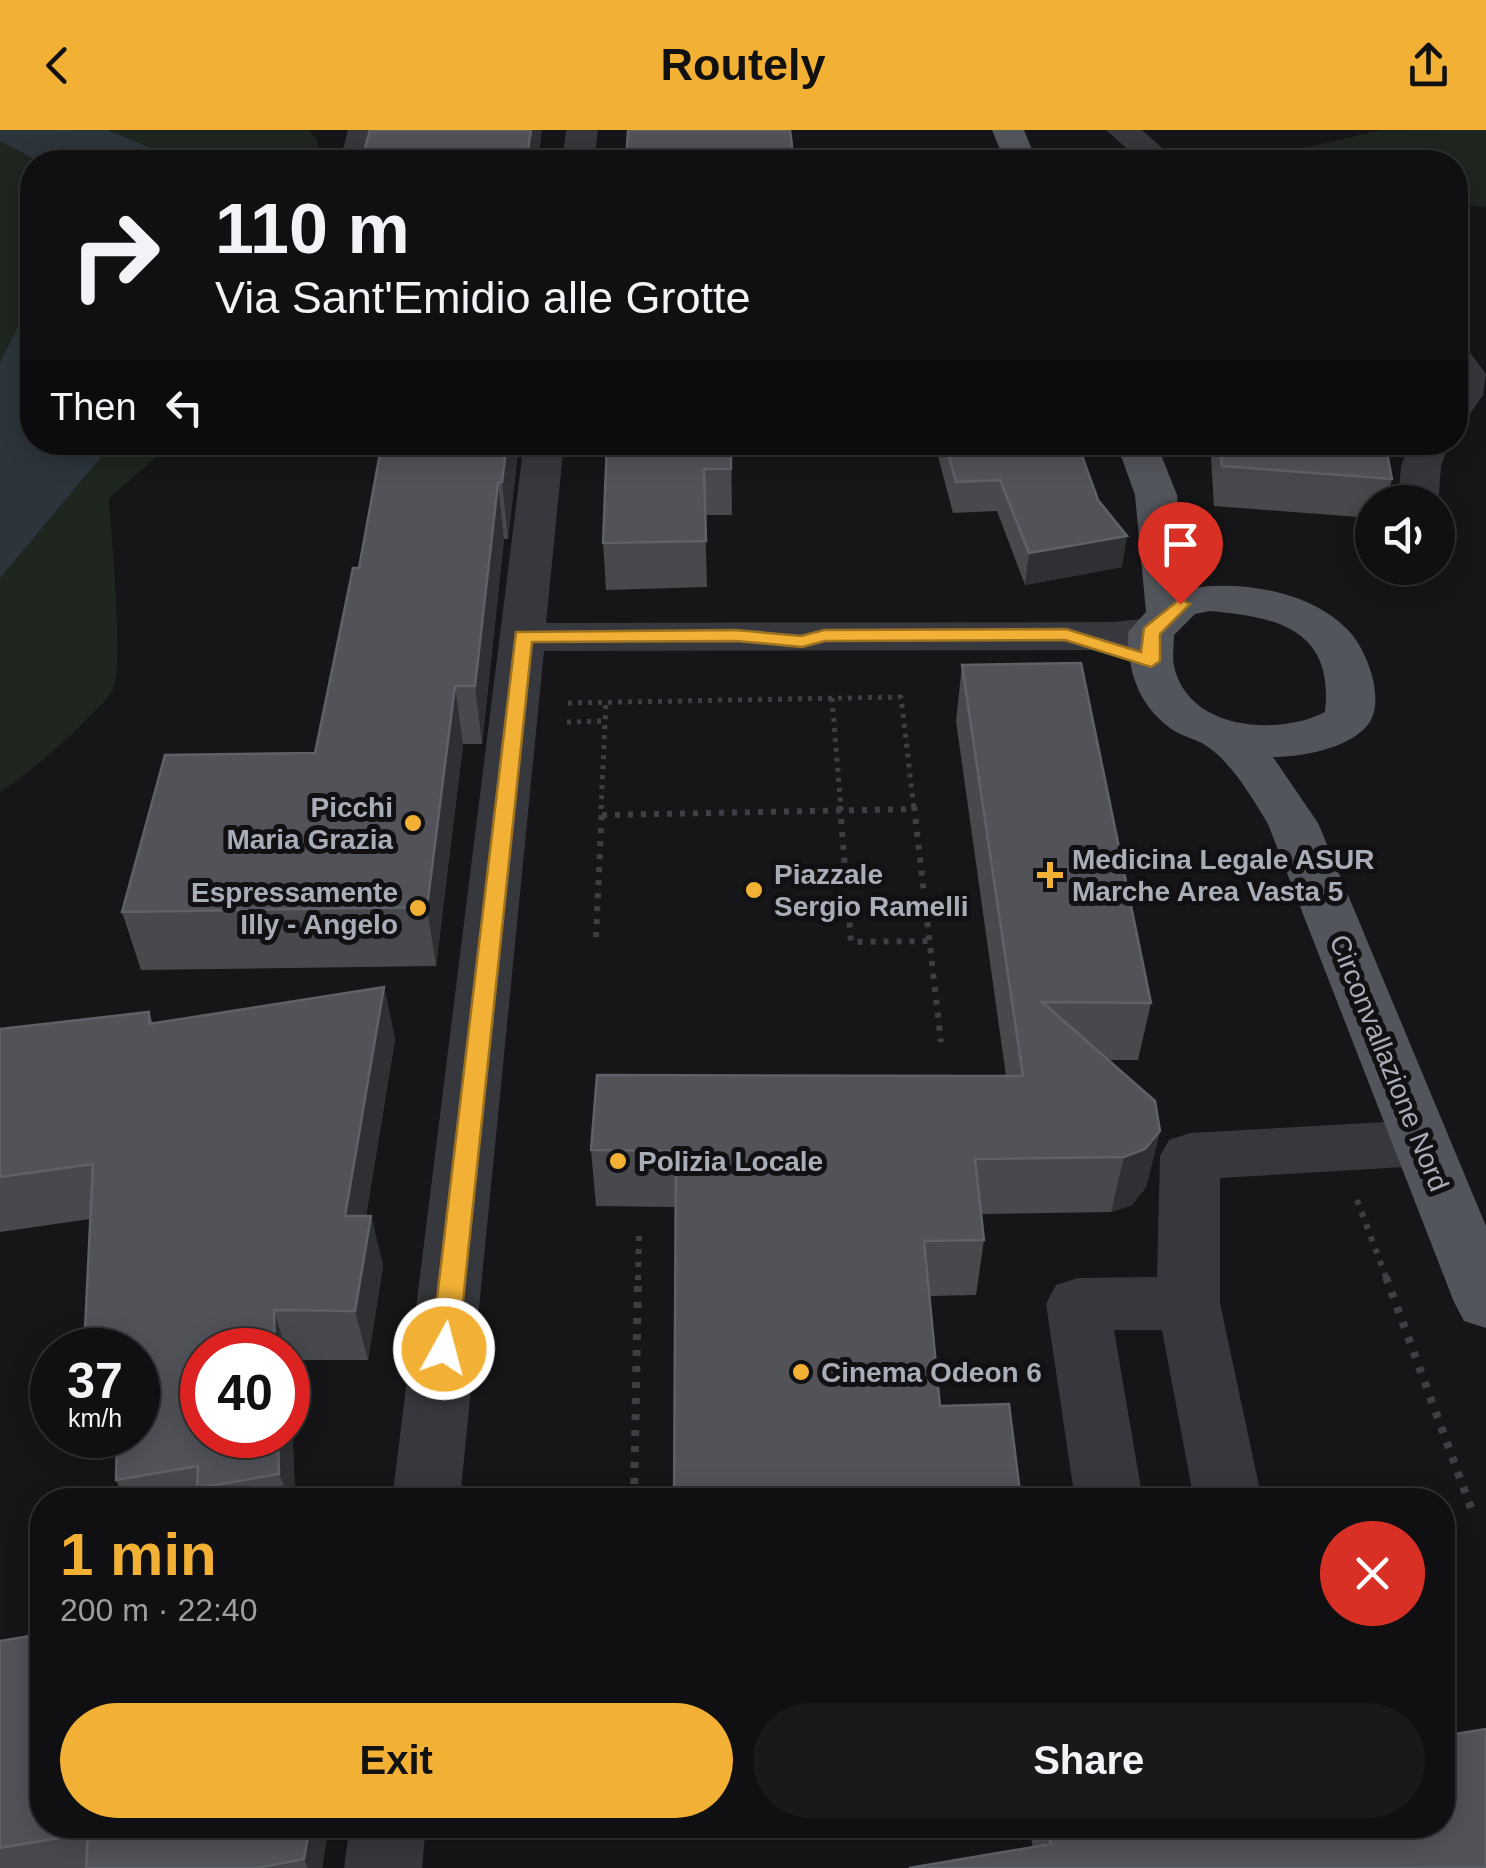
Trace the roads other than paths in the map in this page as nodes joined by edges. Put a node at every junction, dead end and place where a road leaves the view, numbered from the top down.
1 (1122, 130) edge
2 (1147, 150) edge
3 (543, 455) edge
4 (1141, 455) edge
5 (1425, 455) edge
6 (1420, 485) edge
7 (1156, 496) junction
8 (1248, 600) junction
9 (525, 620) junction
10 (1145, 629) junction
11 (1224, 736) junction
12 (1317, 736) junction
13 (1293, 823) junction
14 (1421, 1143) junction
15 (1486, 1302) edge
16 (1188, 1303) junction
17 (427, 1488) edge
18 (1107, 1488) edge
19 (1226, 1488) edge
20 (386, 1838) edge
21 (383, 1868) edge

1 - 2 street
3 - 9 street
4 - 7 main road, Circonvallazione Nord
5 - 6 street
7 - 8 main road, Circonvallazione Nord
7 - 10 main road, Circonvallazione Nord
8 - 10 main road, Circonvallazione Nord
8 - 12 main road, Circonvallazione Nord
9 - 10 street
9 - 10 street
9 - 17 street
10 - 11 main road, Circonvallazione Nord
11 - 12 main road, Circonvallazione Nord
11 - 13 main road, Circonvallazione Nord
12 - 13 main road, Circonvallazione Nord
13 - 14 main road, Circonvallazione Nord
14 - 15 main road, Circonvallazione Nord
14 - 16 street
16 - 18 street
16 - 19 street
20 - 21 street

